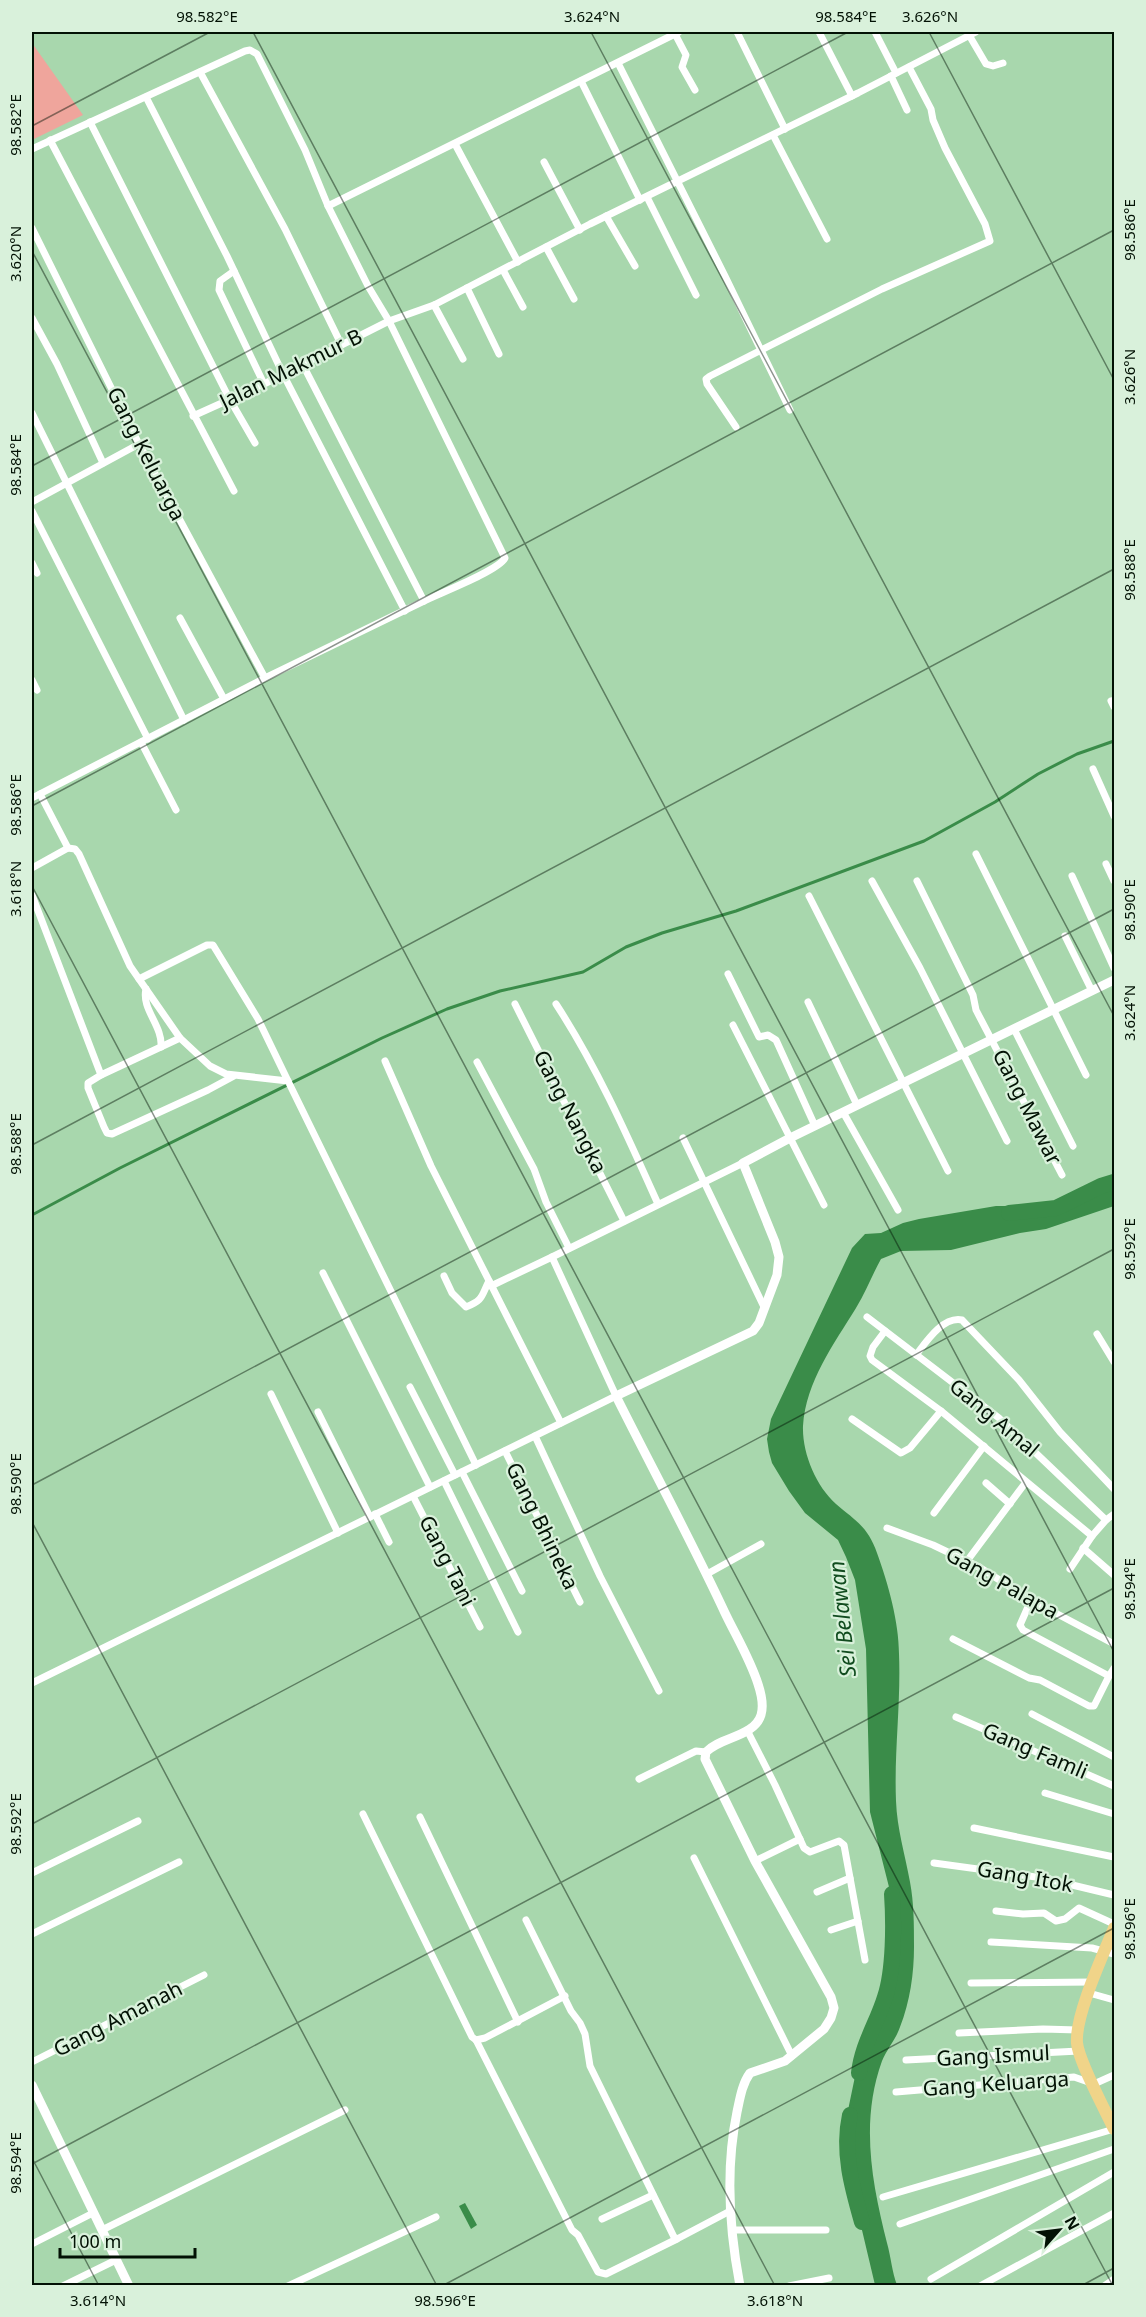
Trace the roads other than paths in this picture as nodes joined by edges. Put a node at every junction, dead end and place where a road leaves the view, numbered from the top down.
1 (737, 32) edge
2 (819, 32) edge
3 (875, 32) edge
4 (953, 32) edge
5 (677, 33) edge
6 (973, 33) edge
7 (957, 41) junction
8 (618, 63) junction
9 (1003, 63) dead end
10 (909, 66) junction
11 (200, 72) junction
12 (893, 75) junction
13 (581, 81) junction
14 (695, 90) dead end
15 (852, 96) junction
16 (146, 97) junction
17 (908, 110) dead end
18 (90, 122) junction
19 (785, 129) junction
20 (773, 135) junction
21 (50, 140) junction
22 (456, 144) junction
23 (32, 149) edge
24 (544, 162) dead end
25 (678, 181) junction
26 (643, 198) junction
27 (328, 206) junction
28 (606, 216) junction
29 (32, 228) edge
30 (580, 230) junction
31 (827, 239) dead end
32 (546, 247) junction
33 (518, 262) junction
34 (635, 266) dead end
35 (503, 270) junction
36 (234, 271) junction
37 (467, 288) junction
38 (696, 295) dead end
39 (574, 300) dead end
40 (434, 306) junction
41 (523, 307) dead end
42 (32, 318) edge
43 (389, 321) junction
44 (341, 344) junction
45 (761, 351) junction
46 (500, 354) dead end
47 (463, 359) dead end
48 (303, 365) junction
49 (284, 374) junction
50 (264, 384) junction
51 (229, 398) junction
52 (790, 410) dead end
53 (32, 413) edge
54 (193, 416) junction
55 (736, 427) dead end
56 (255, 443) dead end
57 (139, 444) junction
58 (103, 463) junction
59 (67, 483) junction
60 (234, 491) dead end
61 (32, 501) edge
62 (32, 511) edge
63 (32, 563) edge
64 (37, 573) dead end
65 (424, 601) junction
66 (405, 611) junction
67 (180, 618) dead end
68 (265, 678) junction
69 (32, 680) edge
70 (36, 690) dead end
71 (224, 699) junction
72 (184, 720) junction
73 (144, 741) junction
74 (1093, 769) dead end
75 (40, 794) junction
76 (32, 798) edge
77 (176, 810) dead end
78 (1114, 816) edge
79 (68, 848) junction
80 (976, 854) dead end
81 (1106, 864) dead end
82 (32, 868) edge
83 (1072, 876) dead end
84 (872, 881) dead end
85 (917, 881) dead end
86 (1114, 881) edge
87 (32, 895) edge
88 (809, 896) dead end
89 (1065, 936) dead end
90 (1114, 968) edge
91 (728, 974) dead end
92 (139, 980) junction
93 (1114, 980) edge
94 (146, 989) junction
95 (1092, 991) junction
96 (808, 1002) dead end
97 (515, 1004) dead end
98 (556, 1004) dead end
99 (1054, 1009) junction
100 (733, 1025) dead end
101 (1014, 1029) junction
102 (180, 1038) junction
103 (992, 1040) junction
104 (161, 1047) junction
105 (962, 1054) junction
106 (385, 1061) dead end
107 (477, 1062) dead end
108 (101, 1075) junction
109 (1086, 1075) dead end
110 (234, 1076) junction
111 (289, 1082) junction
112 (904, 1082) junction
113 (857, 1105) junction
114 (843, 1112) junction
115 (815, 1126) junction
116 (683, 1138) dead end
117 (790, 1138) junction
118 (1007, 1141) dead end
119 (1073, 1146) dead end
120 (743, 1163) junction
121 (948, 1170) dead end
122 (1062, 1175) dead end
123 (705, 1181) junction
124 (658, 1204) junction
125 (824, 1204) dead end
126 (898, 1210) dead end
127 (624, 1221) junction
128 (569, 1248) junction
129 (552, 1257) junction
130 (323, 1273) dead end
131 (444, 1276) dead end
132 (490, 1283) junction
133 (764, 1307) junction
134 (867, 1317) dead end
135 (885, 1331) junction
136 (1097, 1334) dead end
137 (916, 1354) junction
138 (1114, 1362) edge
139 (410, 1387) dead end
140 (271, 1394) dead end
141 (615, 1396) junction
142 (941, 1411) junction
143 (318, 1412) dead end
144 (852, 1419) dead end
145 (561, 1423) junction
146 (535, 1436) junction
147 (984, 1446) junction
148 (505, 1451) junction
149 (476, 1465) junction
150 (458, 1473) junction
151 (444, 1481) junction
152 (1026, 1482) junction
153 (986, 1484) dead end
154 (430, 1487) junction
155 (1114, 1489) edge
156 (413, 1496) junction
157 (1010, 1504) junction
158 (934, 1513) dead end
159 (1114, 1514) edge
160 (373, 1516) junction
161 (1106, 1520) junction
162 (887, 1528) dead end
163 (338, 1533) junction
164 (1092, 1536) junction
165 (389, 1542) dead end
166 (761, 1544) dead end
167 (1083, 1548) junction
168 (968, 1562) junction
169 (1070, 1569) dead end
170 (707, 1574) junction
171 (1114, 1575) edge
172 (522, 1591) dead end
173 (1031, 1600) junction
174 (580, 1602) dead end
175 (480, 1627) dead end
176 (518, 1632) dead end
177 (953, 1639) dead end
178 (1114, 1644) edge
179 (1114, 1668) edge
180 (1109, 1676) junction
181 (32, 1683) edge
182 (659, 1691) dead end
183 (1032, 1714) dead end
184 (956, 1717) dead end
185 (747, 1730) junction
186 (706, 1752) junction
187 (1114, 1757) edge
188 (639, 1779) dead end
189 (1114, 1785) edge
190 (1045, 1793) dead end
191 (363, 1814) dead end
192 (1114, 1814) edge
193 (420, 1817) dead end
194 (138, 1821) dead end
195 (974, 1828) dead end
196 (800, 1839) junction
197 (1114, 1857) edge
198 (694, 1858) dead end
199 (755, 1861) junction
200 (179, 1863) dead end
201 (934, 1863) dead end
202 (32, 1873) edge
203 (850, 1878) junction
204 (816, 1892) dead end
205 (1114, 1895) edge
206 (996, 1911) dead end
207 (526, 1920) dead end
208 (858, 1921) junction
209 (1114, 1926) edge
210 (831, 1930) dead end
211 (32, 1934) edge
212 (991, 1942) dead end
213 (1110, 1953) edge
214 (865, 1960) dead end
215 (204, 1975) dead end
216 (972, 1983) dead end
217 (1090, 1987) junction
218 (565, 1996) junction
219 (1114, 2001) edge
220 (518, 2022) junction
221 (1078, 2030) junction
222 (959, 2033) dead end
223 (476, 2040) junction
224 (1079, 2051) junction
225 (792, 2056) junction
226 (906, 2060) dead end
227 (32, 2062) edge
228 (1114, 2075) edge
229 (1094, 2084) junction
230 (32, 2085) edge
231 (896, 2092) dead end
232 (345, 2110) dead end
233 (1114, 2125) edge
234 (1114, 2149) edge
235 (1114, 2172) edge
236 (653, 2195) junction
237 (883, 2197) dead end
238 (730, 2211) junction
239 (93, 2213) junction
240 (1114, 2213) edge
241 (436, 2217) dead end
242 (602, 2219) dead end
243 (900, 2224) dead end
244 (102, 2230) junction
245 (732, 2230) junction
246 (826, 2230) dead end
247 (677, 2239) junction
248 (32, 2244) edge
249 (116, 2260) junction
250 (828, 2278) dead end
251 (931, 2279) dead end
252 (1114, 2279) edge
253 (63, 2286) edge
254 (129, 2286) edge
255 (288, 2286) edge
256 (740, 2286) edge
257 (789, 2286) edge
258 (980, 2286) edge
259 (1104, 2286) edge

1 - 19 street
2 - 15 street
3 - 12 street
4 - 7 street
5 - 8 street
5 - 14 street
6 - 7 street, Jalan Makmur B
6 - 9 street
7 - 10 street, Jalan Makmur B
8 - 13 street
8 - 25 street
10 - 12 street, Jalan Makmur B
10 - 45 street
11 - 16 street
11 - 27 street
11 - 44 street
12 - 15 street, Jalan Makmur B
12 - 17 street
13 - 22 street
13 - 26 street
15 - 19 street, Jalan Makmur B
16 - 18 street
16 - 36 street
18 - 21 street
18 - 51 street
19 - 20 street, Jalan Makmur B
20 - 25 street, Jalan Makmur B
20 - 31 street
21 - 23 street
21 - 54 street
22 - 27 street
22 - 33 street
24 - 30 street
25 - 26 street, Jalan Makmur B
25 - 45 street
26 - 28 street, Jalan Makmur B
26 - 38 street
27 - 43 street
28 - 30 street, Jalan Makmur B
28 - 34 street
29 - 57 street, Gang Keluarga
30 - 32 street, Jalan Makmur B
32 - 33 street, Jalan Makmur B
32 - 39 street
33 - 35 street, Jalan Makmur B
35 - 37 street, Jalan Makmur B
35 - 41 street
36 - 49 street
36 - 50 street
37 - 40 street, Jalan Makmur B
37 - 46 street
40 - 43 street, Jalan Makmur B
40 - 47 street
42 - 58 street
43 - 44 street, Jalan Makmur B
43 - 65 street
44 - 48 street, Jalan Makmur B
45 - 52 street
45 - 55 street
48 - 49 street, Jalan Makmur B
48 - 65 street
49 - 50 street, Jalan Makmur B
49 - 66 street
50 - 51 street, Jalan Makmur B
51 - 54 street, Jalan Makmur B
51 - 56 street
53 - 59 street
54 - 60 street
57 - 58 street
57 - 68 street, Gang Keluarga
58 - 59 street
59 - 61 street
59 - 72 street
62 - 73 street
63 - 64 street
65 - 66 street
66 - 68 street
67 - 71 street
68 - 71 street
69 - 70 street
71 - 72 street
72 - 73 street
73 - 75 street
73 - 77 street
74 - 78 street
75 - 76 street
75 - 79 street
79 - 82 street
79 - 92 street
80 - 99 street
81 - 86 street
83 - 90 street
84 - 105 street
85 - 103 street, Gang Mawar
87 - 108 street
88 - 112 street
89 - 95 street
91 - 115 street
92 - 94 street
92 - 111 street
93 - 95 street
94 - 102 street
94 - 104 street
95 - 99 street
96 - 113 street
97 - 127 street, Gang Nangka
98 - 124 street
99 - 101 street
99 - 109 street
100 - 117 street
101 - 103 street
101 - 119 street
102 - 104 street
102 - 110 street
103 - 105 street
103 - 122 street, Gang Mawar
104 - 108 street
105 - 112 street
105 - 118 street
106 - 132 street
107 - 128 street
108 - 110 street
110 - 111 street
111 - 149 street
112 - 113 street
112 - 121 street
113 - 114 street
114 - 115 street
114 - 126 street
115 - 117 street
116 - 123 street
117 - 120 street
117 - 125 street
120 - 123 street
120 - 133 street
123 - 124 street
123 - 133 street
124 - 127 street
127 - 128 street
128 - 129 street
129 - 132 street
129 - 141 street
130 - 154 street
131 - 132 street
132 - 145 street
133 - 141 street
134 - 135 street, Gang Amal
135 - 137 street, Gang Amal
135 - 142 street
136 - 138 street
137 - 155 street
137 - 161 street, Gang Amal
139 - 150 street
140 - 163 street
141 - 145 street
141 - 170 street
142 - 144 street
142 - 147 street
143 - 160 street
145 - 146 street
146 - 148 street
146 - 182 street
147 - 152 street
147 - 158 street
148 - 149 street
148 - 174 street, Gang Bhineka
149 - 150 street
150 - 151 street
150 - 172 street
151 - 154 street
151 - 176 street
152 - 157 street
152 - 164 street
153 - 157 street
154 - 156 street
156 - 160 street
156 - 175 street, Gang Tani
157 - 168 street
159 - 161 street
160 - 163 street
160 - 165 street
161 - 164 street
162 - 168 street, Gang Palapa
163 - 181 street
164 - 167 street
166 - 170 street
167 - 169 street
167 - 171 street
168 - 173 street, Gang Palapa
170 - 185 street
173 - 178 street, Gang Palapa
173 - 180 street
177 - 180 street
179 - 180 street
183 - 187 street
184 - 189 street, Gang Famli
185 - 186 street
185 - 196 street
186 - 188 street
186 - 199 street
190 - 192 street
191 - 223 street
193 - 220 street
194 - 202 street
195 - 197 street
196 - 199 street
196 - 203 street
198 - 225 street
199 - 225 street
200 - 211 street
201 - 205 street, Gang Itok
203 - 204 street
203 - 208 street
206 - 209 street
207 - 218 street
208 - 210 street
208 - 214 street
209 - 213 main road
212 - 213 street
213 - 217 main road
215 - 227 street, Gang Amanah
216 - 217 street
217 - 219 street
217 - 221 main road
218 - 220 street
218 - 236 street
220 - 223 street
221 - 222 street
221 - 224 main road
223 - 247 street
224 - 226 street, Gang Ismul
224 - 229 main road
225 - 238 street
228 - 229 street
229 - 231 street, Gang Keluarga
229 - 233 main road
230 - 239 street
232 - 244 street
233 - 237 street
234 - 243 street
235 - 251 street
236 - 242 street
236 - 247 street
238 - 245 street
238 - 247 street
239 - 244 street
239 - 248 street
240 - 258 street
241 - 255 street
244 - 249 street
245 - 246 street
245 - 256 street
249 - 253 street
249 - 254 street
250 - 257 street
252 - 259 street

